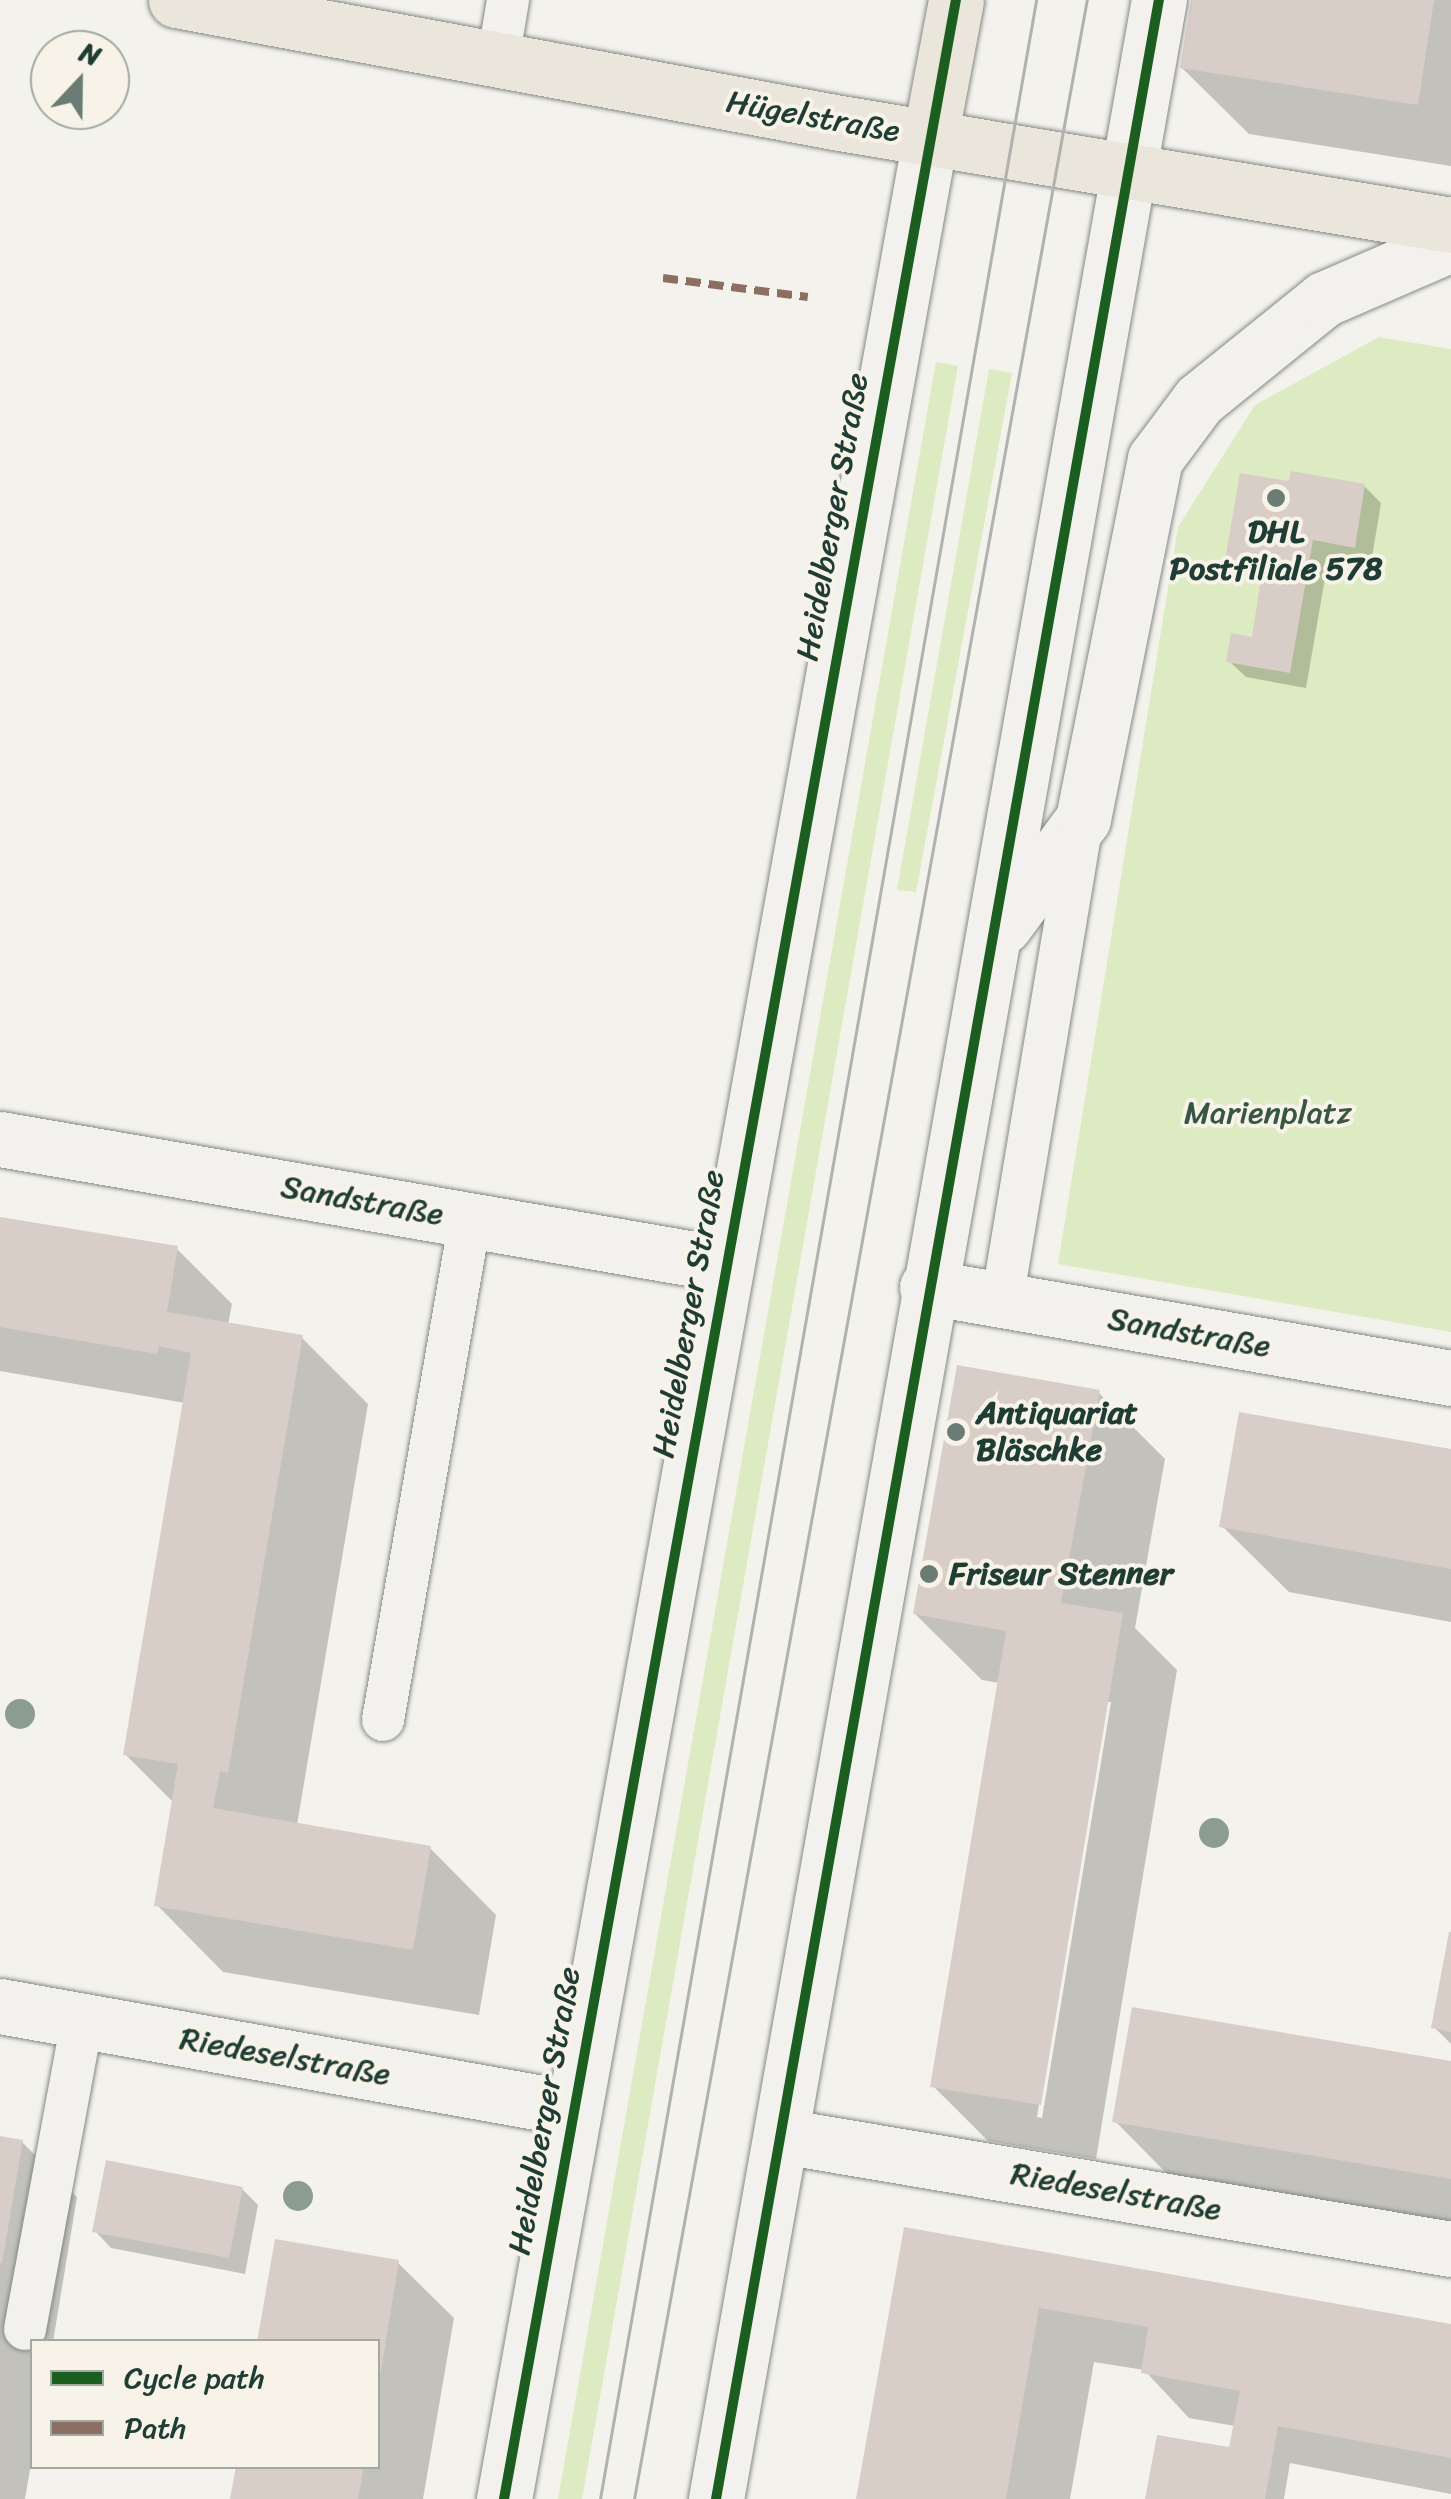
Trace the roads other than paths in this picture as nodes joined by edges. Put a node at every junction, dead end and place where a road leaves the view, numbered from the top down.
1 (508, 0) edge
2 (956, 0) edge
3 (1159, 0) edge
4 (199, 2) edge
5 (498, 60) junction
6 (930, 138) junction
7 (1130, 173) junction
8 (1451, 225) edge
9 (1451, 244) edge
10 (1083, 819) junction
11 (996, 937) junction
12 (0, 1139) edge
13 (470, 1220) junction
14 (723, 1264) junction
15 (927, 1288) junction
16 (1002, 1301) junction
17 (1451, 1378) edge
18 (382, 1720) dead end
19 (0, 2006) edge
20 (82, 2020) junction
21 (570, 2108) junction
22 (782, 2136) junction
23 (1451, 2249) edge
24 (25, 2328) dead end
25 (504, 2499) edge
26 (716, 2499) edge

1 - 5 lane
2 - 6 main road
3 - 7 main road
4 - 5 main road, Hügelstraße
5 - 6 main road, Hügelstraße
6 - 7 main road, Hügelstraße
6 - 14 main road, Heidelberger Straße
7 - 8 main road, Hügelstraße
7 - 11 main road
9 - 10 main road
10 - 11 main road
10 - 16 lane
11 - 15 main road
12 - 13 main road, Sandstraße
13 - 14 main road, Sandstraße
13 - 18 lane
14 - 21 main road, Heidelberger Straße
15 - 16 main road, Sandstraße
15 - 22 main road
16 - 17 main road, Sandstraße
19 - 20 main road, Riedeselstraße
20 - 21 main road, Riedeselstraße
20 - 24 lane
21 - 25 main road, Heidelberger Straße
22 - 23 main road, Riedeselstraße
22 - 26 main road

